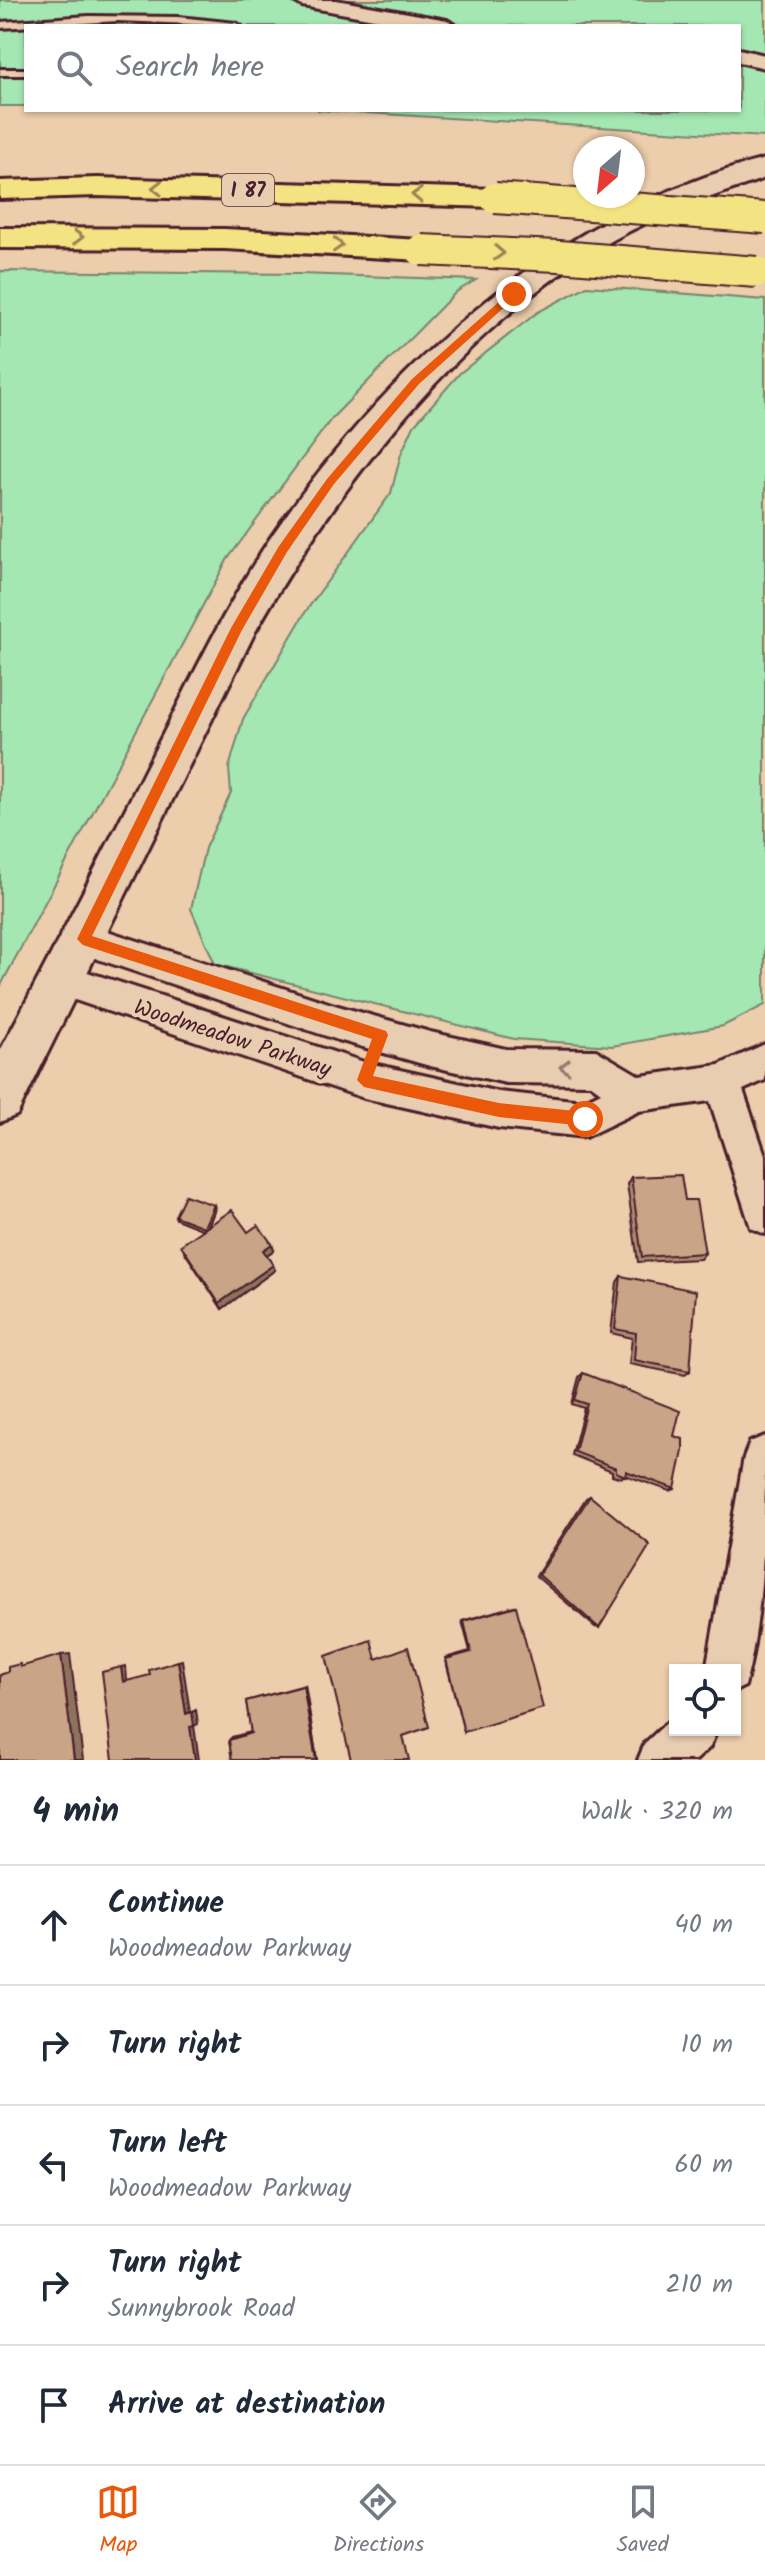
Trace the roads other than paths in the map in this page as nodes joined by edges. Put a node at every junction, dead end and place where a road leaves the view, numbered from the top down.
1 (302, 0) edge
2 (221, 24) edge
3 (436, 24) edge
4 (0, 25) edge
5 (741, 56) edge
6 (765, 62) edge
7 (0, 72) edge
8 (24, 72) edge
9 (765, 168) edge
10 (0, 190) edge
11 (765, 218) edge
12 (0, 238) edge
13 (761, 272) edge
14 (73, 960) junction
15 (381, 1035) junction
16 (765, 1061) edge
17 (364, 1080) junction
18 (722, 1082) junction
19 (635, 1094) junction
20 (0, 1099) edge
21 (765, 1214) edge
22 (765, 1457) edge
23 (730, 1664) edge
24 (687, 1736) edge
25 (662, 1760) edge

1 - 3 street
2 - 4 lane
5 - 6 street
7 - 8 lane
9 - 14 main road
11 -> 10 highway, I 87, bridge
12 -> 13 highway, bridge
14 - 15 street, Woodmeadow Parkway
14 - 17 street, Woodmeadow Parkway
14 - 20 main road
15 - 17 street
19 -> 15 street, Woodmeadow Parkway
16 - 18 street, Woodmeadow Parkway
17 - 19 street, Woodmeadow Parkway
18 - 19 street, Woodmeadow Parkway
18 - 21 street
22 - 23 street
24 - 25 street

